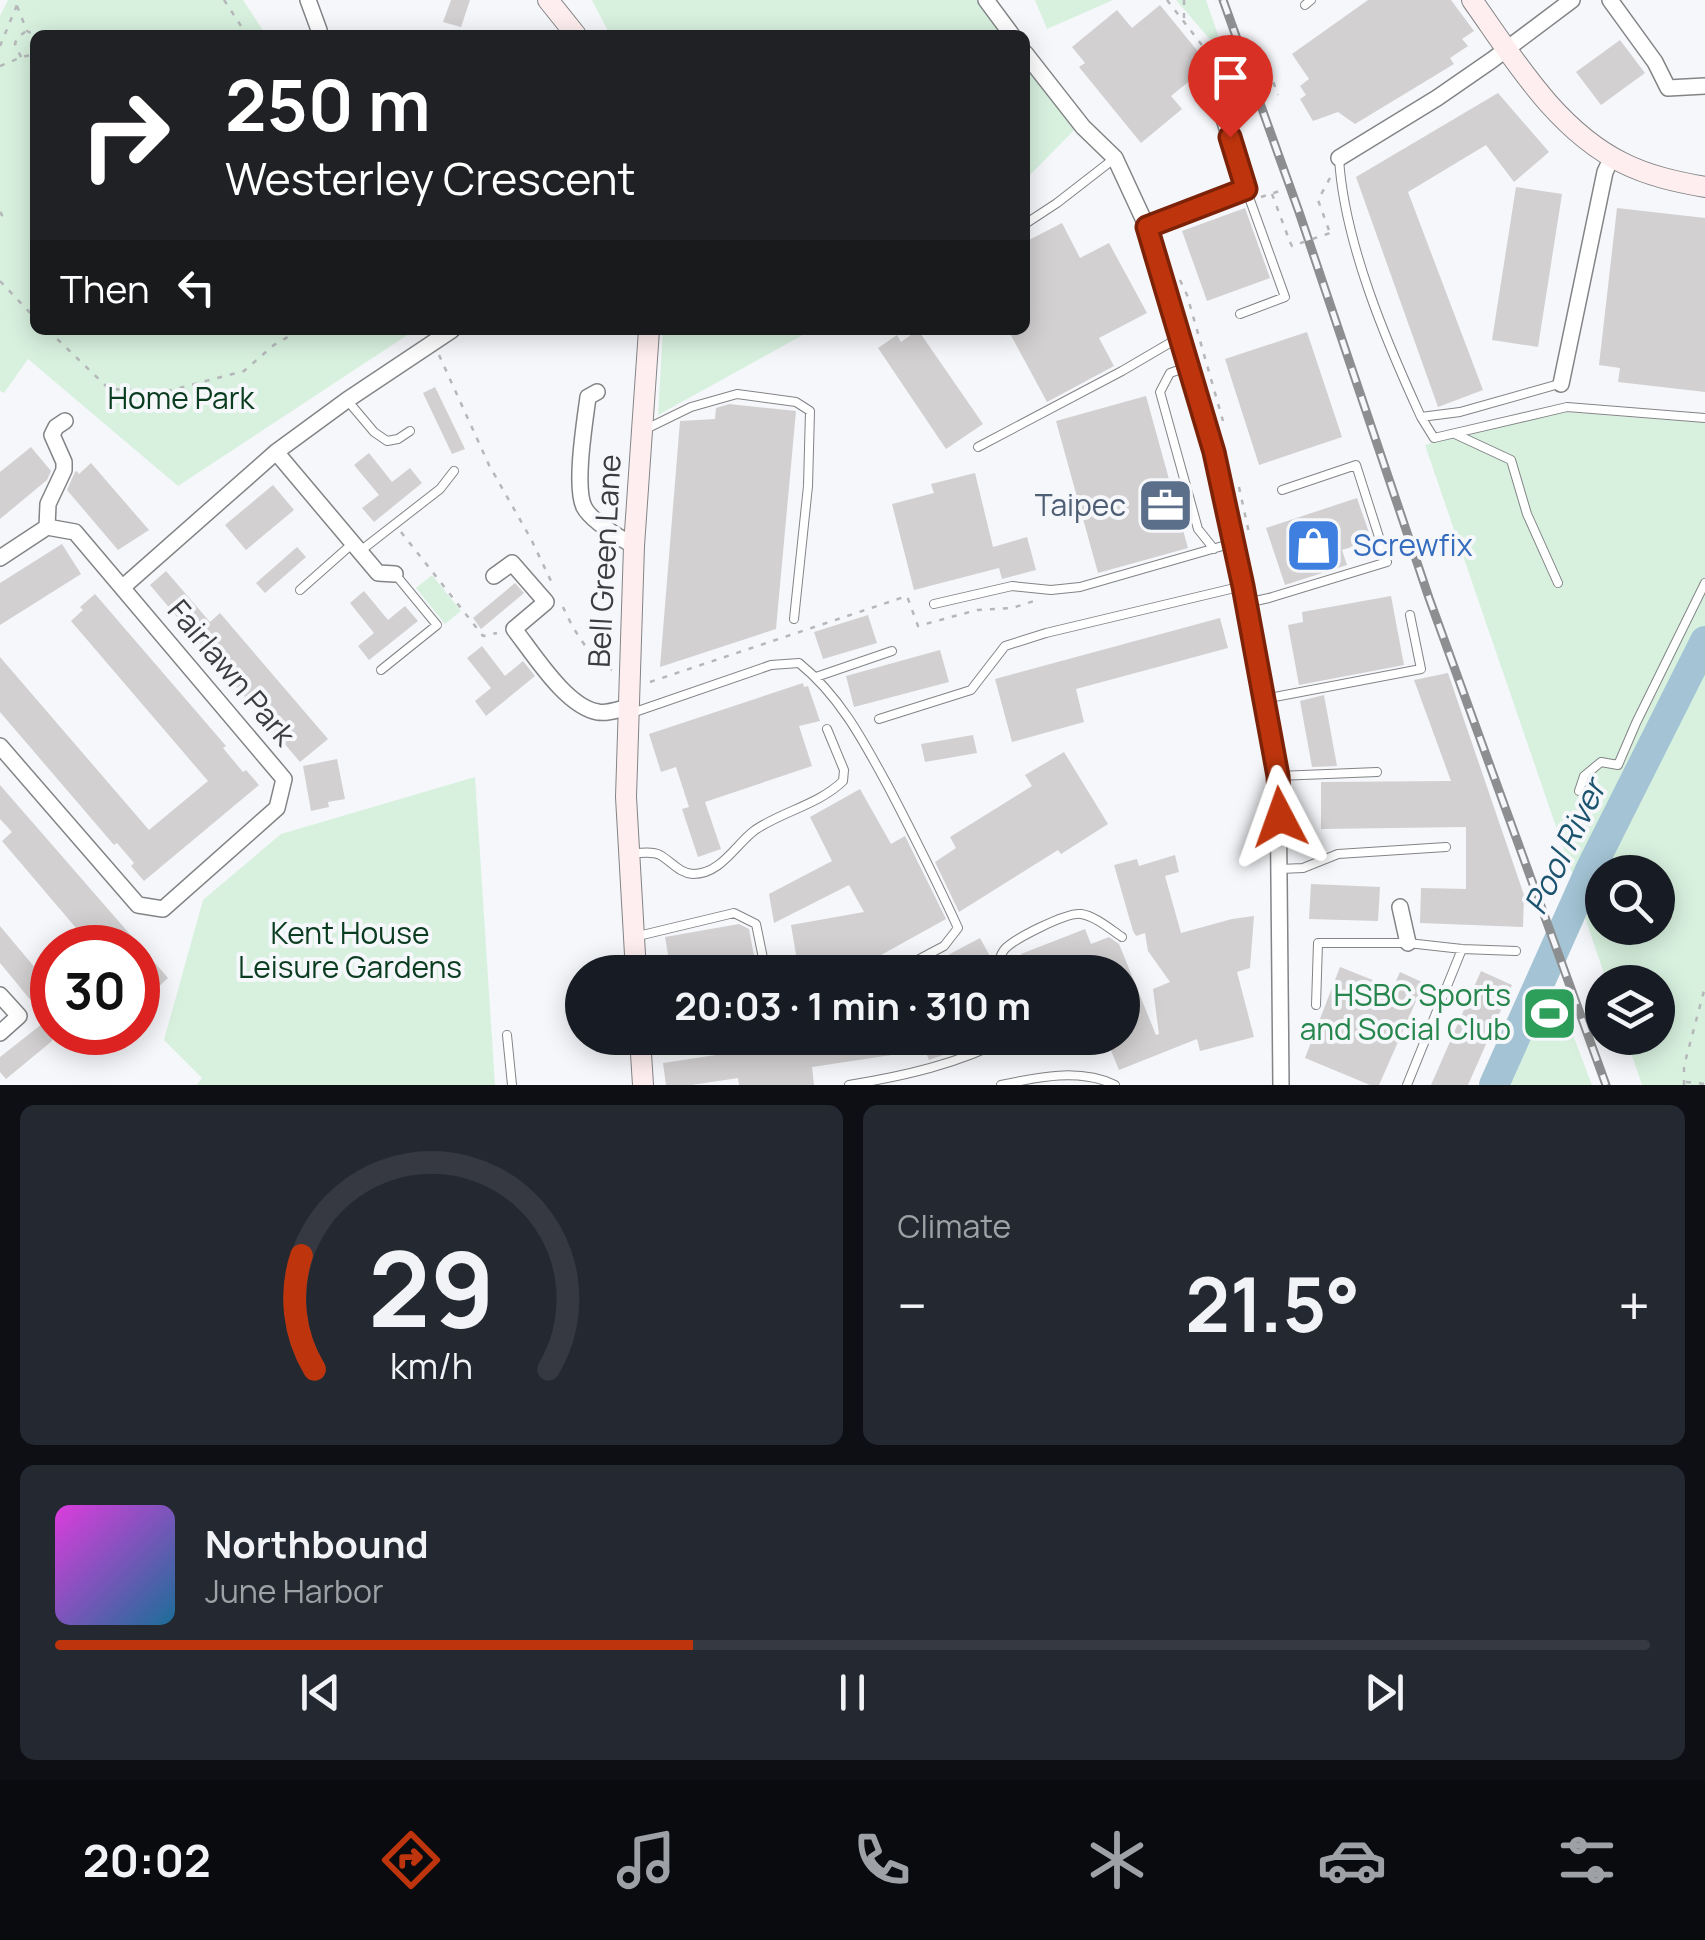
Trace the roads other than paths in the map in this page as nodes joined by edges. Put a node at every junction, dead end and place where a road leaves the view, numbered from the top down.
1 (308, 0) edge
2 (548, 0) edge
3 (986, 0) edge
4 (1472, 0) edge
5 (1572, 0) edge
6 (1610, 0) edge
7 (319, 30) dead end
8 (568, 30) edge
9 (1008, 30) edge
10 (1507, 50) junction
11 (1030, 59) edge
12 (1214, 70) road end
13 (1705, 86) edge
14 (1612, 157) junction
15 (1114, 158) junction
16 (1339, 158) joint
17 (1705, 187) edge
18 (1246, 189) junction
19 (1030, 221) edge
20 (1147, 227) junction
21 (1240, 314) dead end
22 (444, 335) edge
23 (649, 335) edge
24 (1181, 336) junction
25 (1190, 366) junction
26 (1561, 384) joint
27 (597, 392) dead end
28 (347, 400) junction
29 (1421, 417) junction
30 (1705, 418) edge
31 (65, 421) dead end
32 (410, 431) dead end
33 (642, 431) junction
34 (1455, 434) junction
35 (978, 448) dead end
36 (276, 452) junction
37 (454, 471) dead end
38 (1282, 490) dead end
39 (47, 527) junction
40 (1233, 543) junction
41 (634, 546) junction
42 (356, 548) junction
43 (1214, 549) junction
44 (0, 558) edge
45 (396, 574) joint
46 (494, 576) dead end
47 (1705, 582) edge
48 (1558, 583) dead end
49 (123, 587) junction
50 (300, 590) dead end
51 (1245, 594) junction
52 (934, 604) dead end
53 (1410, 615) dead end
54 (794, 618) dead end
55 (892, 651) dead end
56 (381, 670) dead end
57 (816, 677) junction
58 (1263, 700) junction
59 (629, 710) junction
60 (879, 719) dead end
61 (827, 728) dead end
62 (0, 746) edge
63 (1376, 772) dead end
64 (1278, 776) junction
65 (1579, 791) dead end
66 (1446, 848) dead end
67 (630, 854) junction
68 (1280, 868) junction
69 (1400, 907) dead end
70 (634, 937) junction
71 (1122, 937) dead end
72 (1408, 943) junction
73 (1462, 949) junction
74 (1516, 950) dead end
75 (635, 955) edge
76 (762, 955) edge
77 (927, 955) edge
78 (1001, 955) edge
79 (0, 995) edge
80 (1316, 1005) dead end
81 (0, 1033) edge
82 (507, 1035) dead end
83 (641, 1055) edge
84 (967, 1055) edge
85 (512, 1085) edge
86 (643, 1085) edge
87 (849, 1085) edge
88 (1001, 1085) edge
89 (1116, 1085) edge
90 (1281, 1085) edge
91 (1407, 1085) edge

1 - 7 street
2 - 8 street
3 - 9 street
4 - 10 street
5 - 10 street
6 - 13 street
10 - 14 street
10 - 16 street
11 - 15 street
12 - 18 street
14 - 17 street
14 - 26 street
15 - 19 lane
15 - 20 street
16 - 29 lane
18 - 20 street
18 - 21 lane
20 - 24 street
22 - 28 street
23 - 33 street, Bell Green Lane
24 - 25 street
24 - 35 lane
25 - 40 street
25 - 43 lane
26 - 29 lane
27 - 41 street
28 - 32 lane
28 - 36 street
29 - 34 lane
30 - 34 lane
31 - 39 street
33 - 41 street, Bell Green Lane
33 - 54 lane
34 - 48 lane
36 - 42 street
36 - 49 street
37 - 42 lane
38 - 51 lane
39 - 44 street
39 - 49 street, Fairlawn Park
40 - 43 lane
40 - 51 street
41 - 59 street, Bell Green Lane
42 - 45 street
42 - 50 lane
43 - 52 lane
45 - 56 lane
46 - 59 street, Bell Green Lane
47 - 65 lane
49 - 62 street, Fairlawn Park
51 - 58 street
51 - 60 lane
53 - 58 lane
55 - 57 lane
57 - 59 lane
57 - 77 lane
58 - 64 street
59 - 67 street
61 - 67 lane
63 - 64 lane
64 - 68 street
66 - 68 lane
67 - 70 street
68 - 90 street
69 - 72 street
70 - 75 street
70 - 76 lane
71 - 78 lane
72 - 73 lane
72 - 80 lane
73 - 74 lane
73 - 91 lane
79 - 81 street
82 - 85 lane
83 - 86 street
84 - 87 lane
88 - 89 lane

